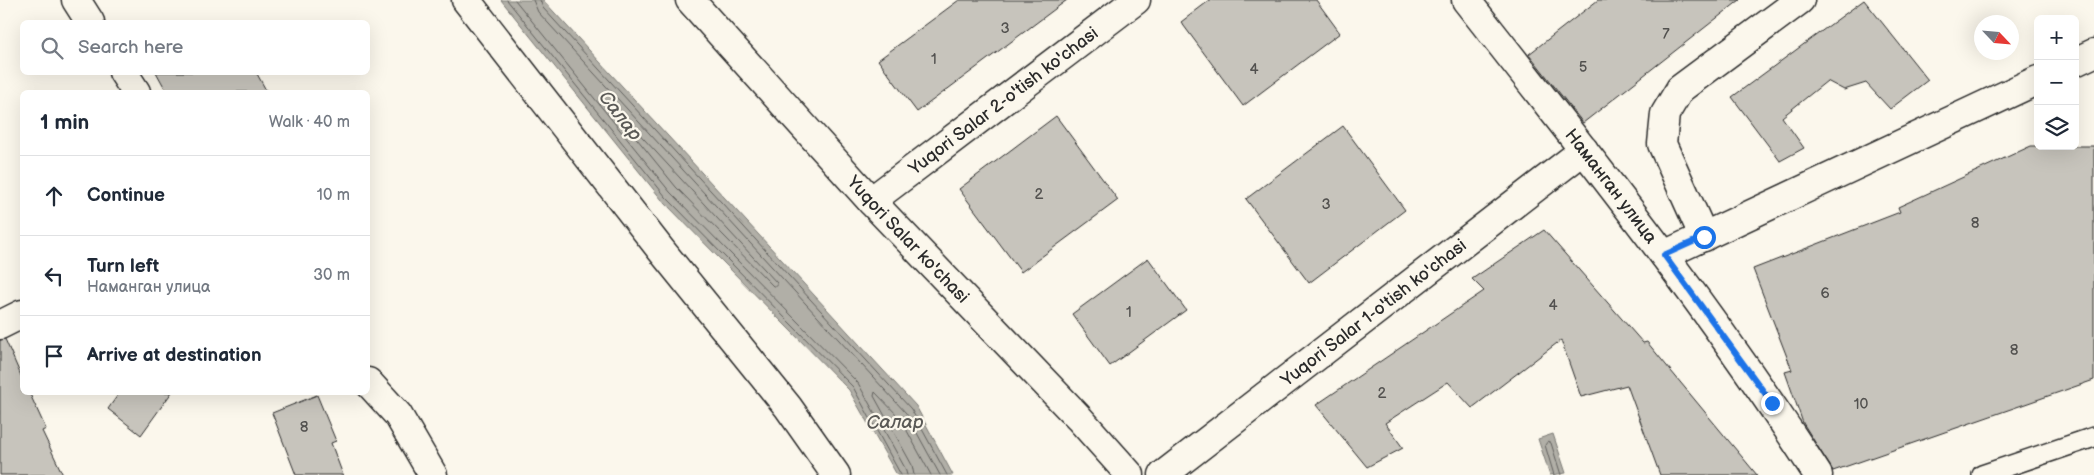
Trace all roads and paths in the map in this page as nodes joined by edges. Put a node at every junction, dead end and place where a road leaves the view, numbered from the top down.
1 (76, 0) edge
2 (466, 0) edge
3 (690, 0) edge
4 (1136, 0) edge
5 (1466, 0) edge
6 (1800, 0) edge
7 (89, 20) edge
8 (2094, 53) edge
9 (2079, 60) edge
10 (125, 75) edge
11 (2034, 82) edge
12 (135, 90) edge
13 (1584, 150) junction
14 (871, 201) junction
15 (1704, 237) junction
16 (1664, 255) junction
17 (20, 315) edge
18 (0, 325) edge
19 (370, 384) edge
20 (2094, 436) edge
21 (2030, 467) edge
22 (433, 475) edge
23 (836, 475) edge
24 (1130, 475) edge
25 (1163, 475) edge
26 (1818, 475) edge
27 (1982, 475) edge

1 - 7 street
2 - 23 street
3 - 14 street, Yuqori Salar ko'chasi
4 - 14 street, Yuqori Salar 2-o'tish ko'chasi
5 - 13 street, Наманган улица
6 - 15 street
8 - 9 street
10 - 12 street
11 - 15 street
13 - 16 street, Наманган улица
13 - 25 street, Yuqori Salar 1-o'tish ko'chasi
14 - 24 street, Yuqori Salar ko'chasi
15 - 16 street
16 - 26 street, Наманган улица
17 - 18 street
19 - 22 street
20 - 21 lane
21 - 27 lane

